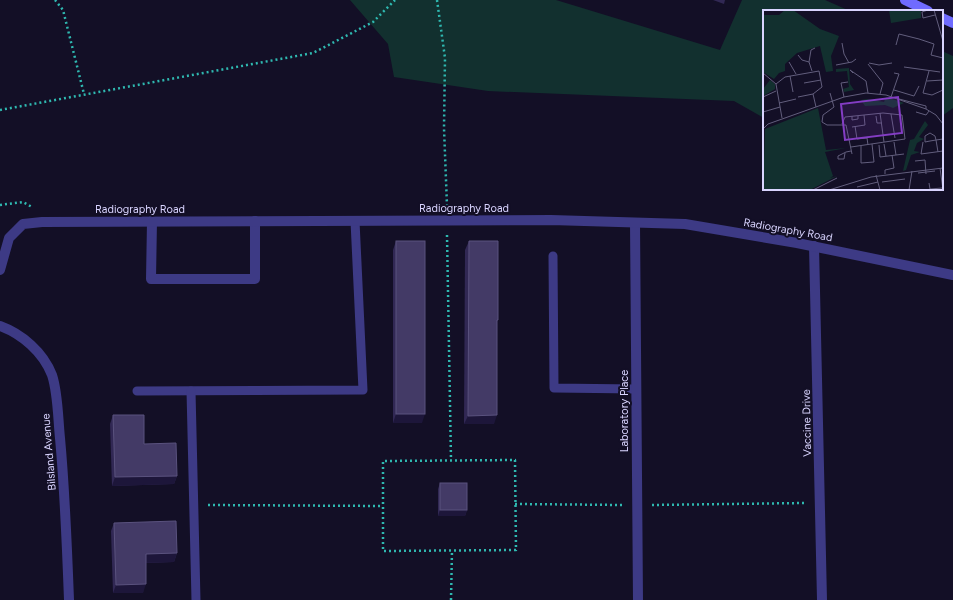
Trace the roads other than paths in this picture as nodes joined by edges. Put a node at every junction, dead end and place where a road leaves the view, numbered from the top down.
1 (905, 0) edge
2 (926, 10) edge
3 (943, 18) edge
4 (953, 23) edge
5 (355, 220) junction
6 (152, 221) junction
7 (255, 221) junction
8 (635, 222) junction
9 (814, 246) junction
10 (553, 256) dead end
11 (0, 270) edge
12 (953, 276) edge
13 (0, 326) edge
14 (636, 389) junction
15 (137, 391) dead end
16 (190, 391) junction
17 (69, 600) edge
18 (196, 600) edge
19 (638, 600) edge
20 (822, 600) edge

1 - 2 main road
3 - 4 main road
5 - 7 street, Radiography Road
5 - 8 street, Radiography Road
5 - 16 lane
6 - 7 street, Radiography Road
6 - 7 street
6 - 11 street, Radiography Road
8 - 9 street, Radiography Road
8 - 14 street, Laboratory Place
9 - 12 street, Radiography Road
9 - 20 street, Vaccine Drive
10 - 14 lane
13 - 17 street, Bilsland Avenue
14 - 19 street, Laboratory Place
15 - 16 lane
16 - 18 lane

